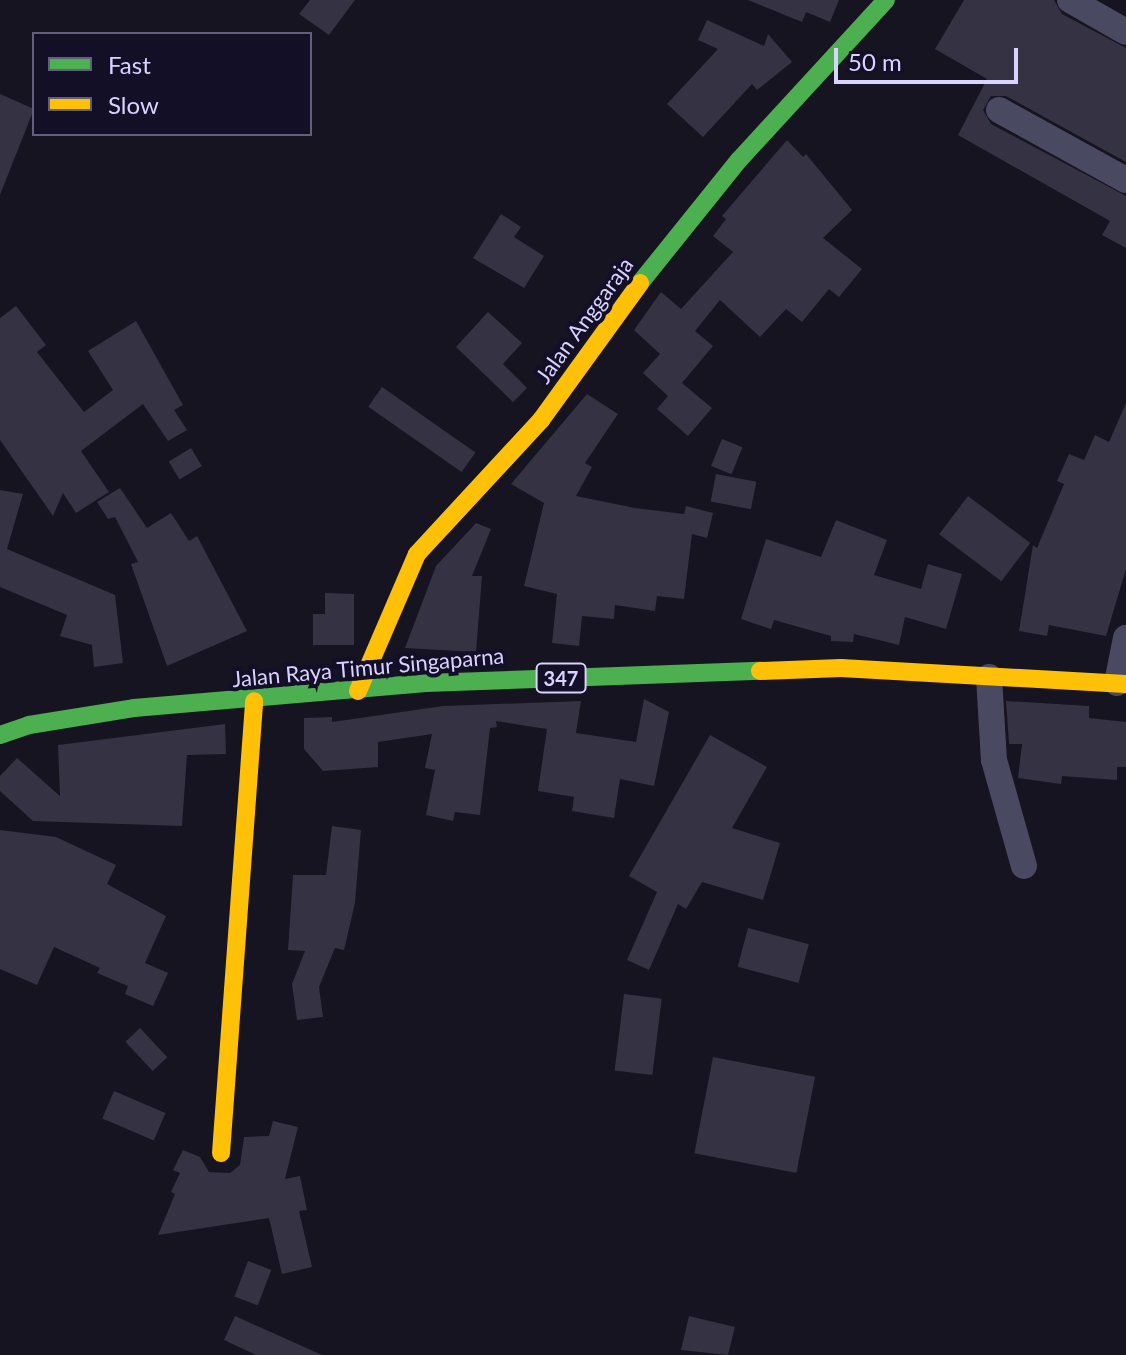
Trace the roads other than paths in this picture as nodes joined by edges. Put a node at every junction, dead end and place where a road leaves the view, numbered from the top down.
1 (886, 0) edge
2 (1070, 0) edge
3 (1126, 32) edge
4 (999, 110) dead end
5 (1126, 180) edge
6 (1126, 638) edge
7 (989, 677) junction
8 (1122, 684) edge
9 (358, 691) junction
10 (254, 701) junction
11 (0, 735) edge
12 (1024, 866) dead end
13 (221, 1153) dead end

1 - 9 street, Jalan Anggaraja
2 - 3 street
4 - 5 street
6 - 8 street
7 - 8 street, Jalan Raya Timur Singaparna / 347
7 - 9 street, Jalan Raya Timur Singaparna / 347
7 - 12 street
9 - 10 street, Jalan Raya Timur Singaparna / 347
10 - 11 street, Jalan Raya Timur Singaparna / 347
10 - 13 street

